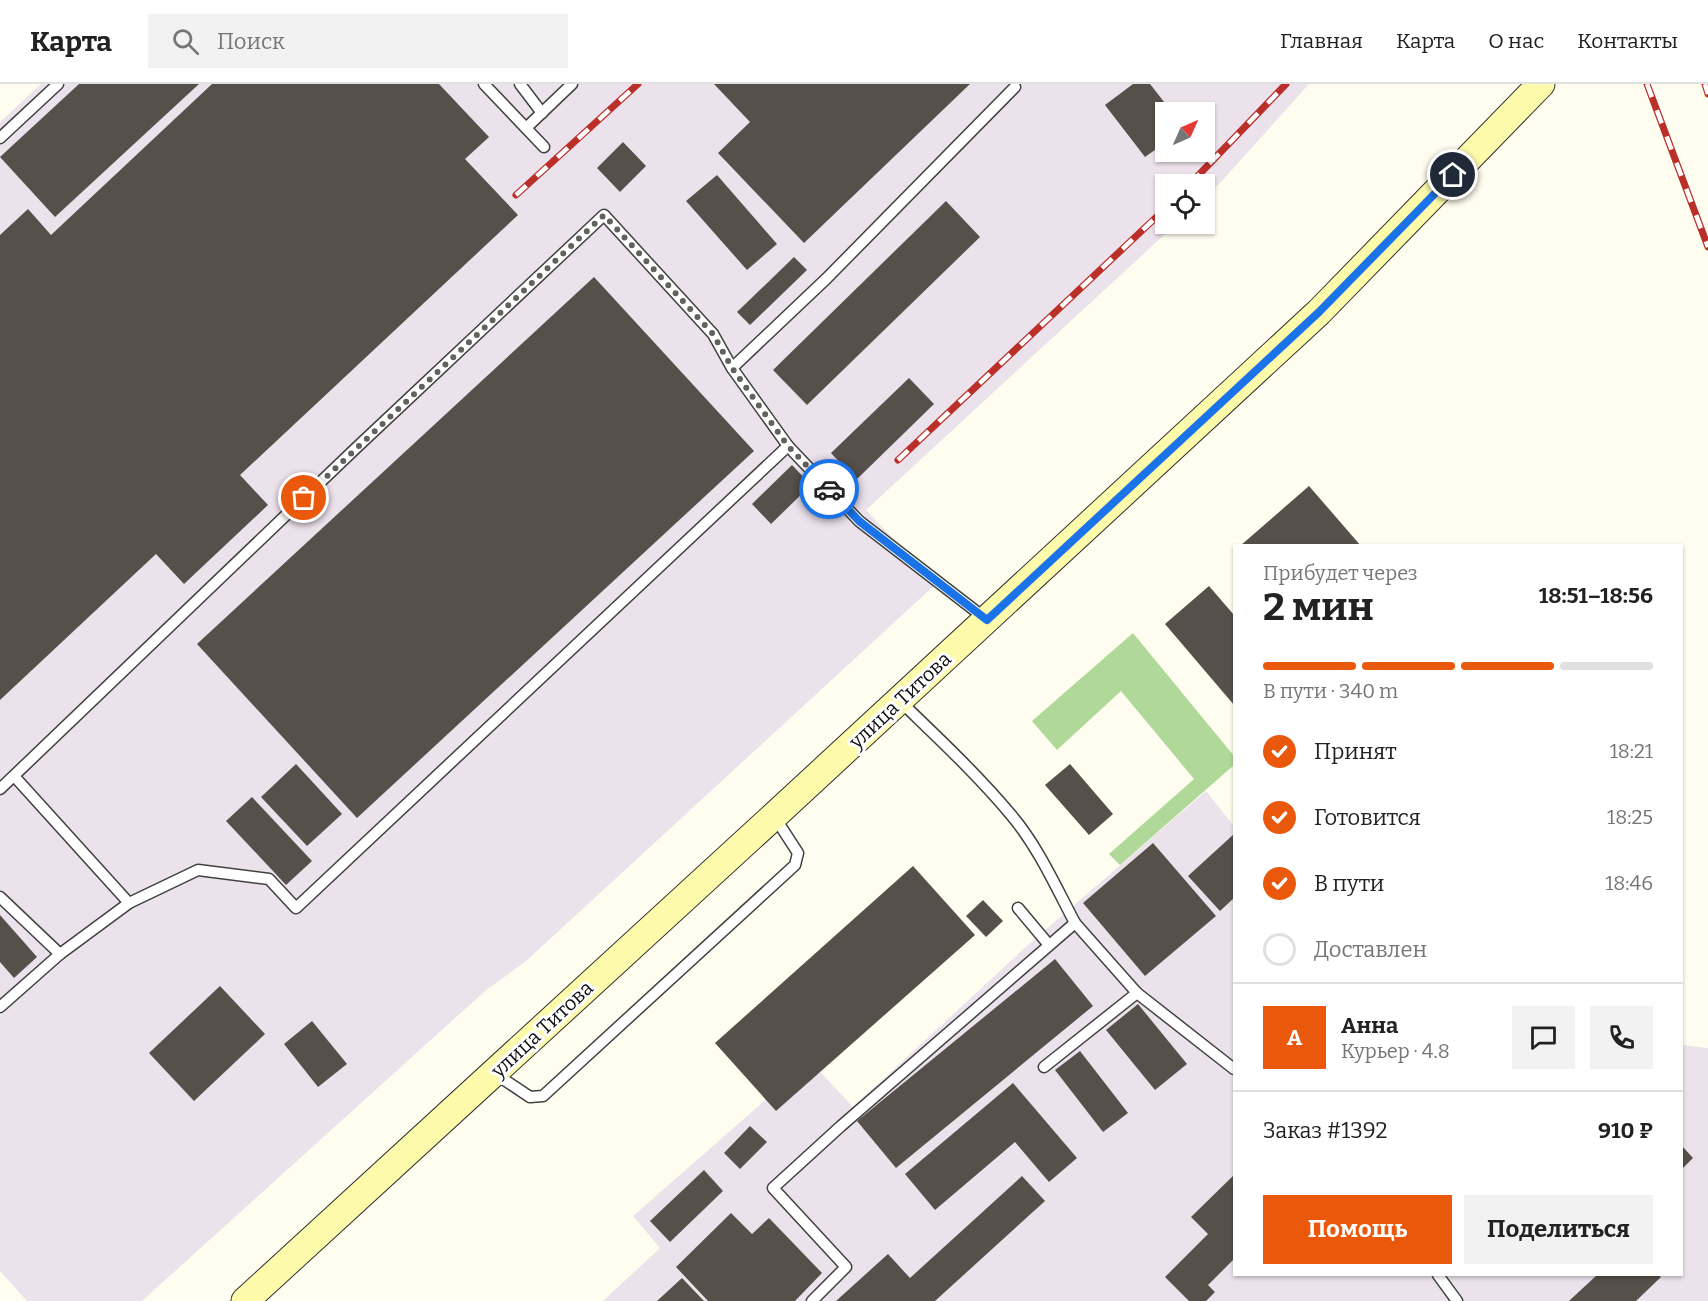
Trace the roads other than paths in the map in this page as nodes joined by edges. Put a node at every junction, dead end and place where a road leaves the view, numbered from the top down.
1 (58, 84) edge
2 (484, 84) edge
3 (520, 84) edge
4 (572, 84) edge
5 (1539, 86) edge
6 (1015, 87) dead end
7 (542, 112) junction
8 (526, 128) junction
9 (0, 138) edge
10 (544, 147) dead end
11 (732, 368) junction
12 (788, 446) junction
13 (987, 620) junction
14 (900, 700) junction
15 (14, 776) junction
16 (0, 789) edge
17 (774, 816) junction
18 (0, 897) edge
19 (129, 903) junction
20 (1018, 908) dead end
21 (1075, 923) junction
22 (1049, 945) junction
23 (60, 954) junction
24 (1137, 993) junction
25 (0, 1007) edge
26 (1044, 1067) dead end
27 (1233, 1068) edge
28 (494, 1073) junction
29 (1439, 1276) edge
30 (244, 1301) edge
31 (812, 1301) edge
32 (1457, 1301) edge

1 - 9 lane
2 - 8 lane
3 - 7 lane
4 - 7 lane
5 - 13 main road, улица Титова
6 - 11 lane
7 - 8 lane
8 - 10 lane
11 - 12 lane
11 - 15 lane
12 - 13 lane
12 - 19 lane
13 - 14 main road, улица Титова
14 - 17 main road, улица Титова
14 - 21 lane
15 - 16 lane
15 - 19 lane
17 - 28 main road, улица Титова
17 - 28 lane
18 - 23 lane
19 - 23 lane
20 - 22 lane
21 - 22 lane
21 - 24 lane
22 - 31 lane
23 - 25 lane
24 - 26 lane
24 - 27 lane
28 - 30 main road, улица Титова
29 - 32 lane

